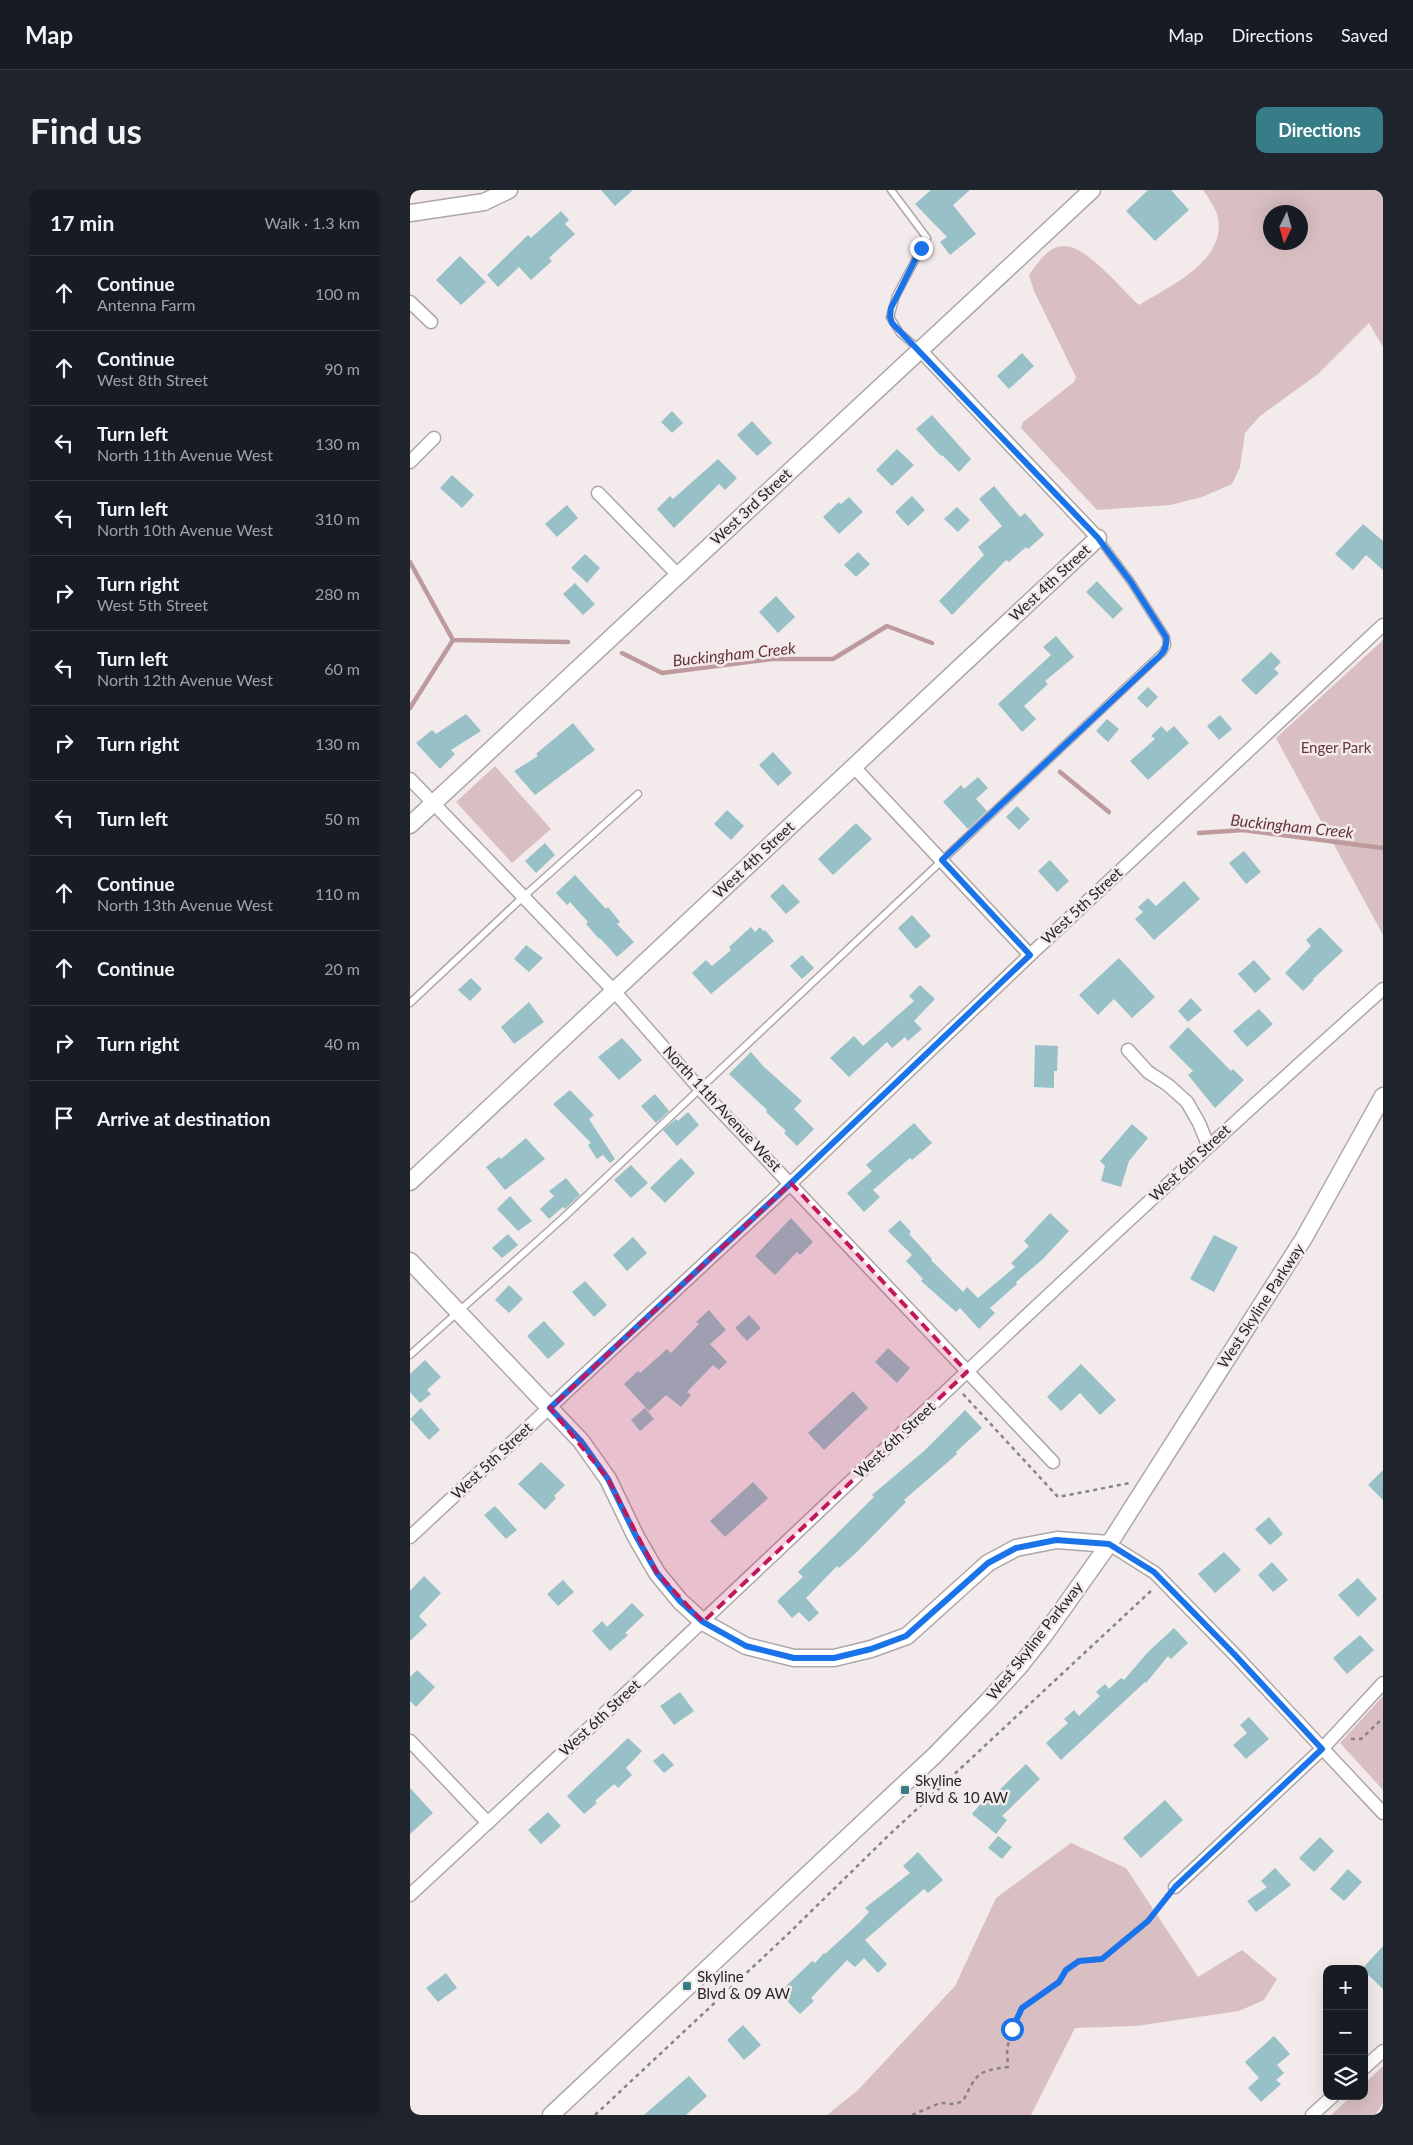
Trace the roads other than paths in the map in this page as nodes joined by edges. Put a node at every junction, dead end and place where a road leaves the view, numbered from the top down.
1 (509, 190) edge
2 (891, 190) edge
3 (1092, 190) edge
4 (410, 213) edge
5 (410, 302) edge
6 (431, 322) dead end
7 (920, 350) junction
8 (434, 438) dead end
9 (410, 462) edge
10 (598, 493) dead end
11 (1098, 538) junction
12 (678, 575) junction
13 (1383, 626) edge
14 (854, 766) junction
15 (410, 779) edge
16 (638, 794) dead end
17 (432, 804) junction
18 (410, 825) edge
19 (942, 860) junction
20 (522, 898) junction
21 (1030, 955) junction
22 (1383, 989) edge
23 (614, 991) junction
24 (410, 1003) edge
25 (1128, 1050) dead end
26 (700, 1089) junction
27 (1383, 1096) edge
28 (1208, 1145) junction
29 (410, 1182) edge
30 (791, 1183) junction
31 (410, 1261) edge
32 (457, 1312) junction
33 (410, 1355) edge
34 (966, 1372) junction
35 (550, 1408) junction
36 (1053, 1462) dead end
37 (410, 1537) edge
38 (1109, 1544) junction
39 (703, 1622) junction
40 (1383, 1683) edge
41 (410, 1741) edge
42 (1322, 1749) junction
43 (1383, 1813) edge
44 (488, 1823) junction
45 (1175, 1887) road end
46 (410, 1895) edge
47 (1383, 2052) edge
48 (1368, 2065) edge
49 (1329, 2100) edge
50 (551, 2115) edge
51 (1312, 2115) edge

1 - 4 street
2 - 7 lane
3 - 7 street, West 3rd Street
5 - 6 street
7 - 11 street
7 - 12 street, West 3rd Street
8 - 9 street
10 - 12 street
11 - 14 street, West 4th Street
11 - 19 lane
12 - 17 street, West 3rd Street
13 - 21 street, West 5th Street
14 - 19 street
14 - 23 street, West 4th Street
15 - 17 street, North 11th Avenue West
16 - 20 lane
17 - 18 street, West 3rd Street
17 - 20 street, North 11th Avenue West
19 - 21 street
19 - 26 lane
20 - 23 street, North 11th Avenue West
20 - 24 lane
21 - 30 street, West 5th Street
22 - 28 street, West 6th Street
23 - 26 street, North 11th Avenue West
23 - 29 street, West 4th Street
25 - 28 street
26 - 30 street, North 11th Avenue West
26 - 32 lane
27 - 38 street, West Skyline Parkway
28 - 34 street, West 6th Street
30 - 34 street, North 11th Avenue West
30 - 35 street, West 5th Street
31 - 32 street
32 - 33 lane
32 - 35 street
34 - 36 street, North 11th Avenue West
34 - 39 street, West 6th Street
35 - 37 street, West 5th Street
35 - 39 street
38 - 39 street
38 - 42 street
38 - 50 street, West Skyline Parkway
39 - 44 street, West 6th Street
40 - 42 street
41 - 44 street
42 - 43 street
42 - 45 street
44 - 46 street, West 6th Street
47 - 48 street
49 - 51 street

